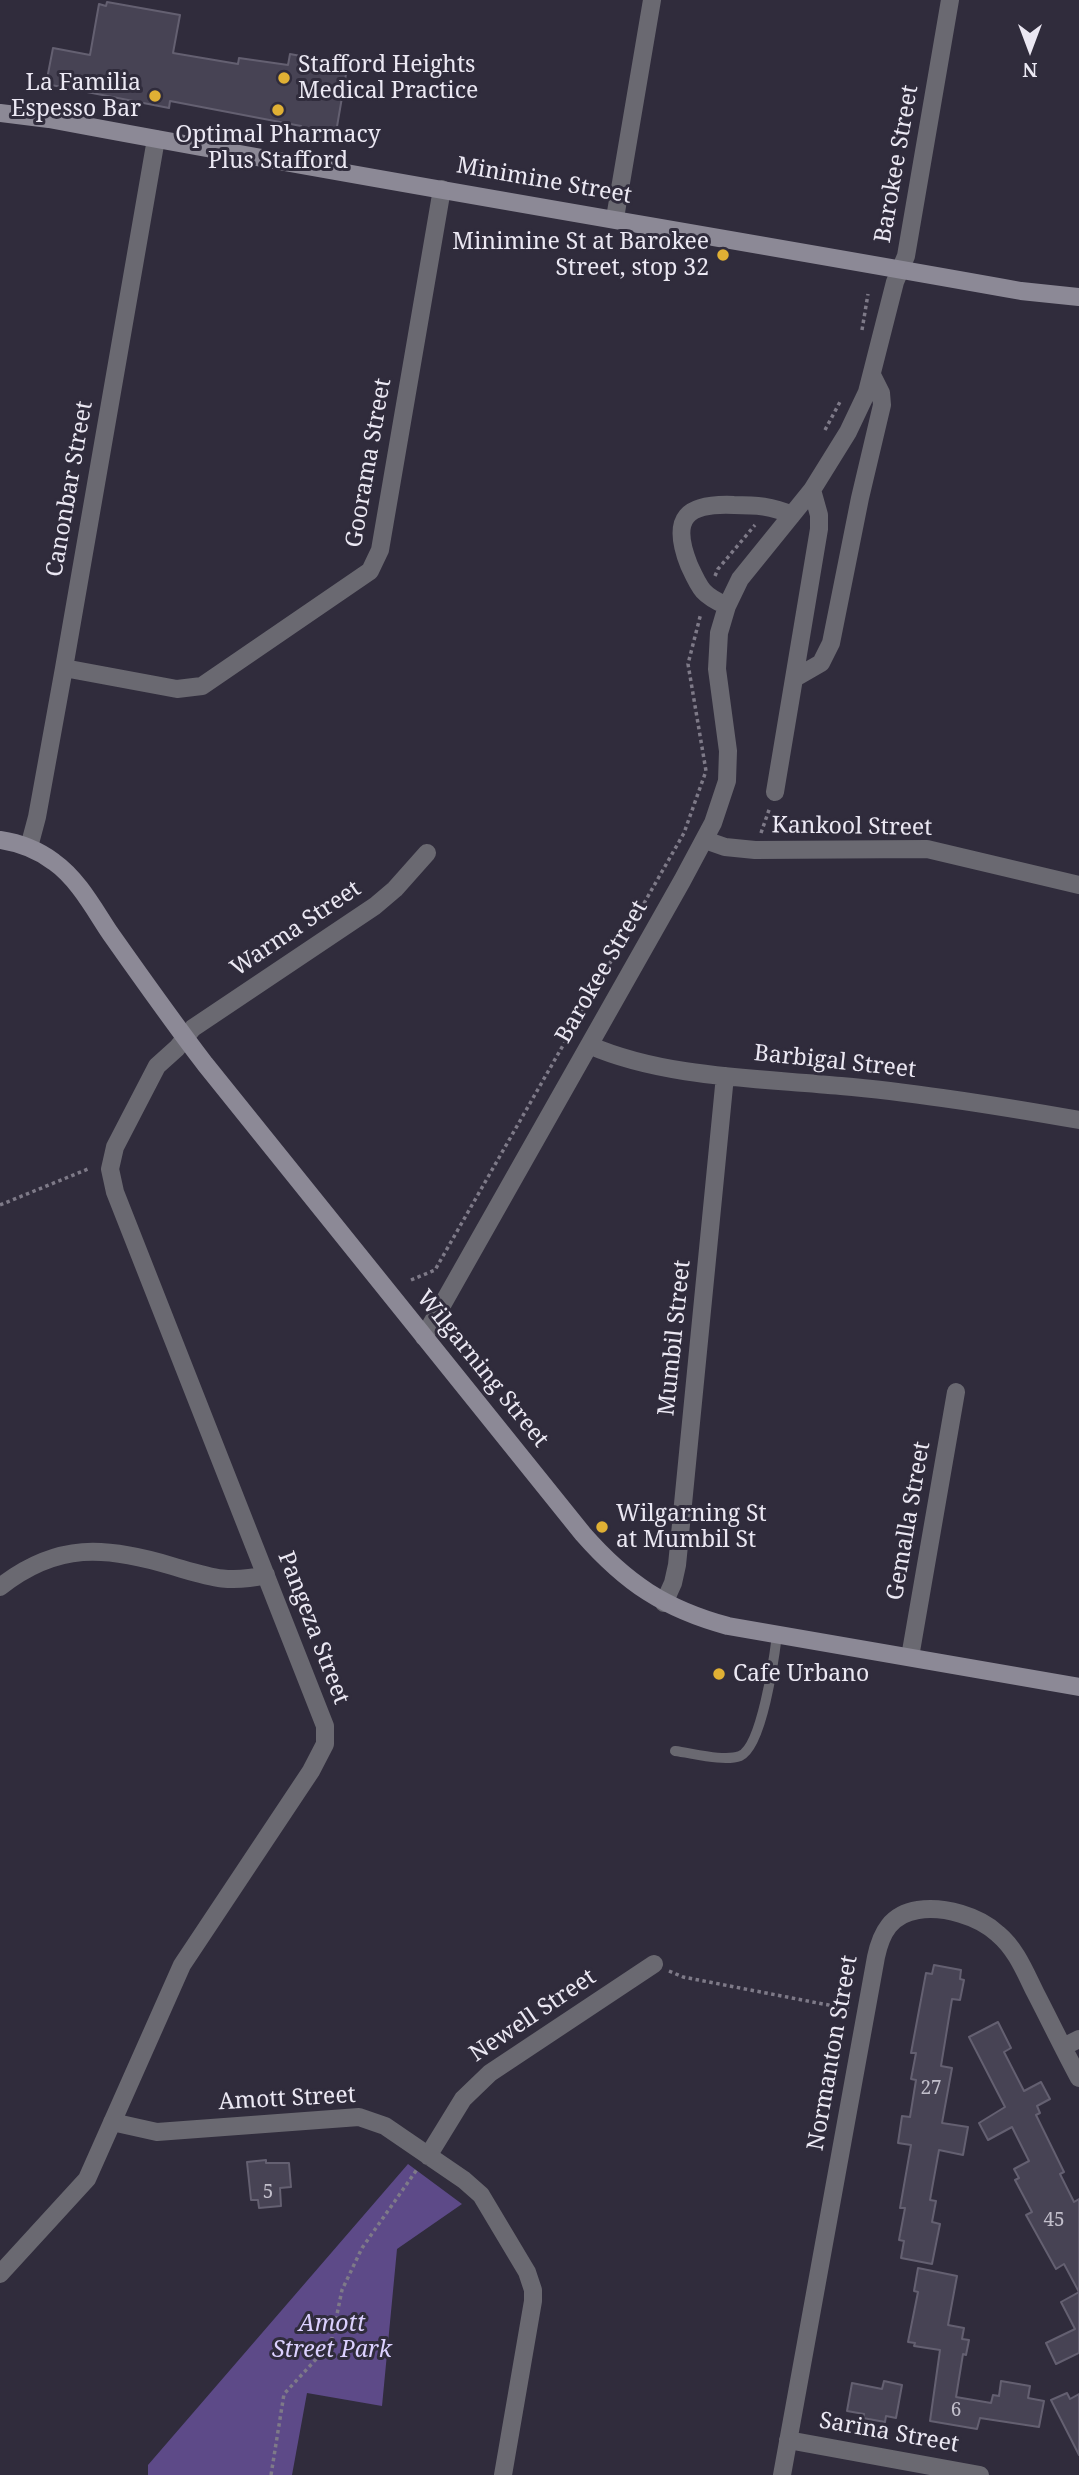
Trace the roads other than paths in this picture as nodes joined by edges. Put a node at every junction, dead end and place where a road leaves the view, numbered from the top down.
1 (652, 0) edge
2 (950, 0) edge
3 (0, 113) edge
4 (156, 139) junction
5 (442, 189) junction
6 (615, 218) junction
7 (901, 269) junction
8 (1079, 297) edge
9 (872, 375) junction
10 (811, 490) junction
11 (792, 515) junction
12 (727, 606) junction
13 (64, 668) junction
14 (795, 678) junction
15 (775, 792) road end
16 (0, 840) edge
17 (705, 840) junction
18 (29, 847) junction
19 (427, 853) dead end
20 (1079, 885) edge
21 (185, 1038) junction
22 (589, 1045) junction
23 (725, 1076) junction
24 (1079, 1120) edge
25 (424, 1336) junction
26 (956, 1392) dead end
27 (267, 1575) junction
28 (0, 1587) edge
29 (664, 1603) junction
30 (777, 1635) junction
31 (910, 1657) junction
32 (1079, 1687) edge
33 (675, 1751) dead end
34 (654, 1964) road end
35 (1071, 2043) edge
36 (1079, 2078) edge
37 (113, 2122) junction
38 (428, 2155) junction
39 (0, 2274) edge
40 (788, 2440) junction
41 (503, 2475) edge
42 (782, 2475) edge
43 (980, 2475) edge

1 - 6 street
2 - 7 street, Barokee Street
3 - 4 street, Minimine Street
4 - 5 street, Minimine Street
4 - 13 street, Canonbar Street
5 - 6 street, Minimine Street
5 - 13 street, Goorama Street
6 - 7 street, Minimine Street
7 - 8 street, Minimine Street
7 - 9 street, Barokee Street
9 - 10 street, Barokee Street
9 - 14 street, Barokee Street
10 - 11 street, Barokee Street
10 - 14 street
11 - 12 street, Barokee Street
11 - 12 street
12 - 17 street, Barokee Street
13 - 18 street, Canonbar Street
14 - 15 street
16 - 18 street, Wilgarning Street
17 - 20 street, Kankool Street
17 - 22 street, Barokee Street
18 - 21 street, Wilgarning Street
19 - 21 street, Warma Street
21 - 25 street, Wilgarning Street
21 - 27 street, Pangeza Street
22 - 23 street, Barbigal Street
22 - 25 street, Barokee Street
23 - 24 street, Barbigal Street
23 - 29 street, Mumbil Street
25 - 29 street, Wilgarning Street
26 - 31 street, Gemalla Street
27 - 28 street
27 - 37 street, Pangeza Street
29 - 30 street, Wilgarning Street
30 - 31 street, Wilgarning Street
30 - 33 lane
31 - 32 street, Wilgarning Street
34 - 38 street, Newell Street
35 - 36 street, Normanton Street
35 - 40 street, Normanton Street
37 - 38 street, Amott Street
37 - 39 street, Pangeza Street
38 - 41 street, Amott Street
40 - 42 street, Normanton Street
40 - 43 street, Sarina Street

